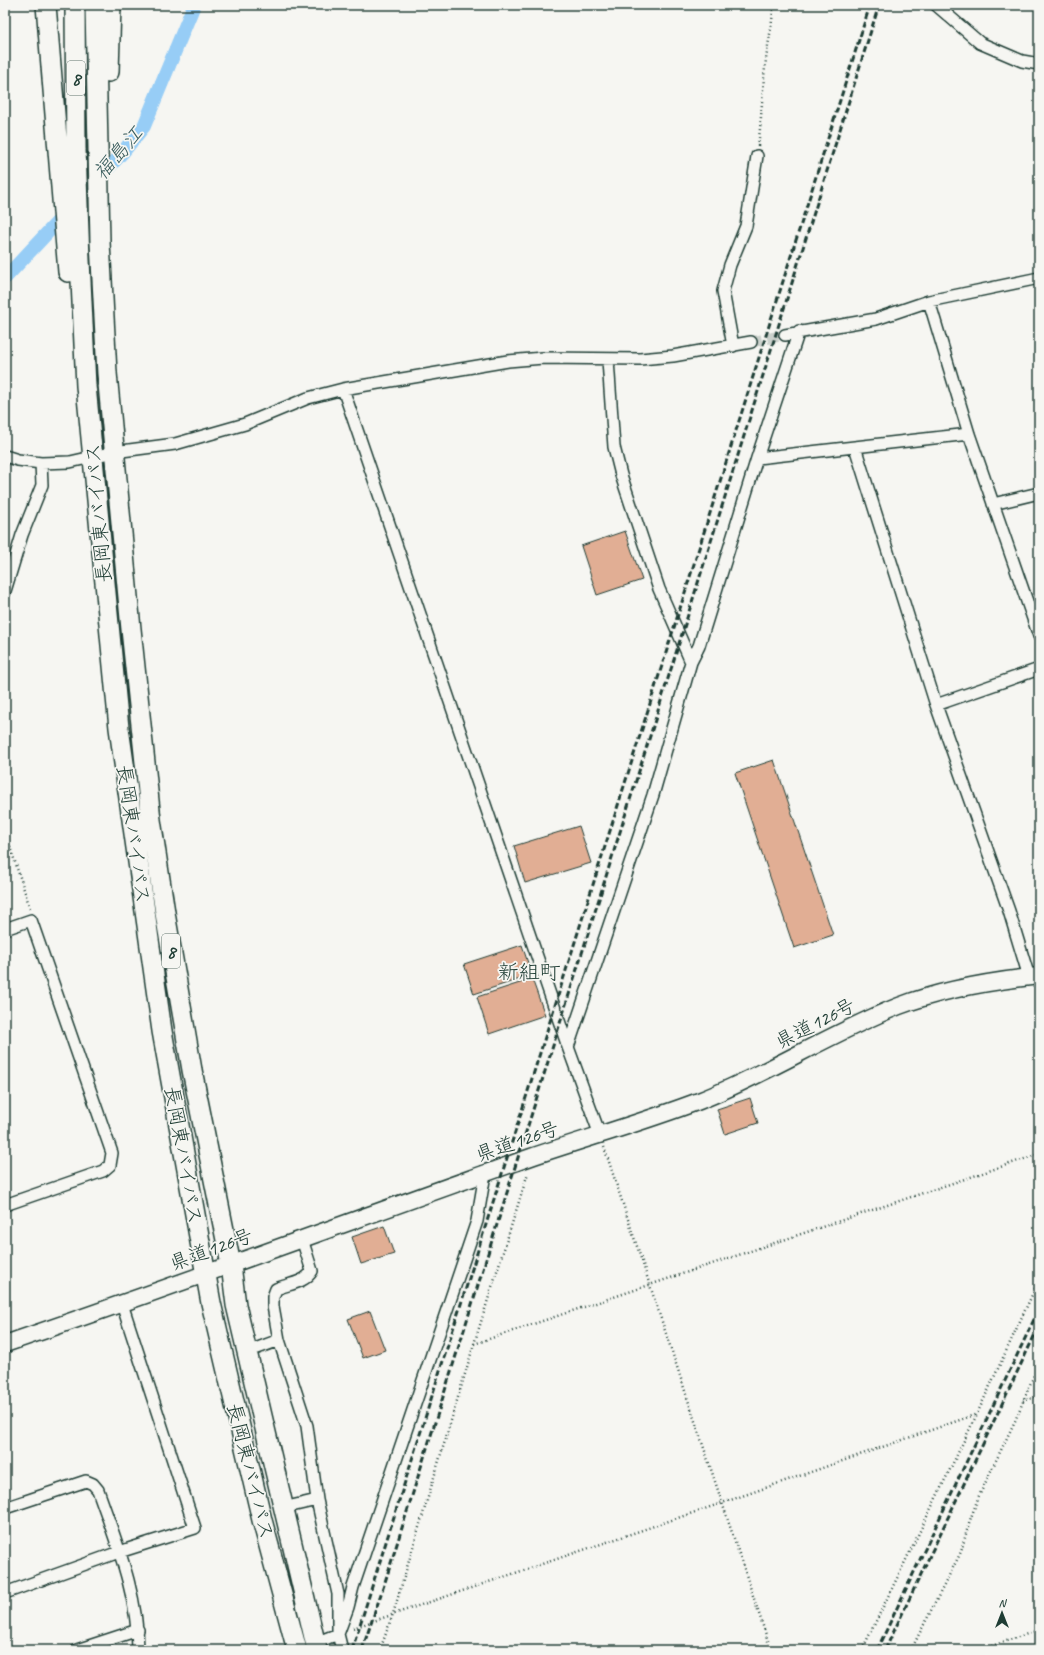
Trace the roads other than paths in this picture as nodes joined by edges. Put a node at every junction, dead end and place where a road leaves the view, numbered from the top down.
1 (46, 5) edge
2 (75, 5) edge
3 (95, 5) edge
4 (111, 5) edge
5 (936, 5) edge
6 (1039, 64) edge
7 (102, 125) junction
8 (756, 156) road end
9 (1039, 278) edge
10 (929, 301) junction
11 (799, 332) junction
12 (784, 335) tunnel mouth
13 (751, 342) tunnel mouth
14 (733, 346) junction
15 (608, 360) junction
16 (86, 386) junction
17 (343, 389) junction
18 (969, 434) junction
19 (854, 447) junction
20 (114, 452) junction
21 (5, 456) edge
22 (93, 458) junction
23 (757, 458) junction
24 (41, 463) junction
25 (1039, 493) edge
26 (993, 504) junction
27 (5, 591) edge
28 (1039, 636) edge
29 (691, 662) junction
30 (1039, 669) edge
31 (936, 705) junction
32 (5, 929) edge
33 (1034, 976) edge
34 (568, 1047) junction
35 (600, 1135) junction
36 (485, 1174) junction
37 (5, 1205) edge
38 (302, 1239) junction
39 (230, 1265) junction
40 (206, 1274) junction
41 (122, 1304) junction
42 (279, 1340) junction
43 (5, 1344) edge
44 (247, 1352) junction
45 (317, 1500) junction
46 (5, 1508) edge
47 (283, 1508) junction
48 (119, 1552) junction
49 (5, 1593) edge
50 (138, 1630) junction
51 (338, 1634) junction
52 (316, 1646) edge
53 (77, 1650) edge
54 (138, 1650) edge
55 (297, 1650) edge
56 (342, 1650) edge

1 - 16 highway
2 - 16 highway, 長岡東バイパス / 8
3 - 7 highway, 8
4 - 7 highway
5 - 6 street
7 - 20 highway, 長岡東バイパス / 8
8 - 14 street
9 - 10 street
10 - 11 street
10 - 18 street
11 - 12 street
11 - 23 street
13 - 14 street
14 - 15 street
15 - 17 street
15 - 29 street
16 - 22 highway, 長岡東バイパス / 8
17 - 20 street
17 - 34 street
18 - 19 street
18 - 26 street
19 - 23 street
19 - 31 street
20 - 22 street
20 - 39 highway, 長岡東バイパス / 8
21 - 24 street
22 - 24 street
22 - 40 highway, 長岡東バイパス / 8
23 - 29 street
24 - 27 street
25 - 26 street
26 - 28 street
29 - 34 street
30 - 31 street
31 - 33 street
32 - 37 street
33 - 35 main road, 県道126号
34 - 35 street
35 - 36 main road, 県道126号
36 - 38 main road, 県道126号
36 - 51 street
38 - 39 main road, 県道126号
38 - 42 street
39 - 40 main road, 県道126号
39 - 44 highway, 長岡東バイパス / 8
40 - 41 main road, 県道126号
40 - 55 highway, 長岡東バイパス / 8
41 - 43 main road, 県道126号
41 - 48 street
42 - 44 street
42 - 45 street
44 - 47 highway, 長岡東バイパス / 8
45 - 47 street
45 - 51 street
46 - 48 street
47 - 52 highway, 長岡東バイパス / 8
48 - 49 street
48 - 50 street
50 - 53 street
50 - 54 street
51 - 52 street
51 - 56 street

